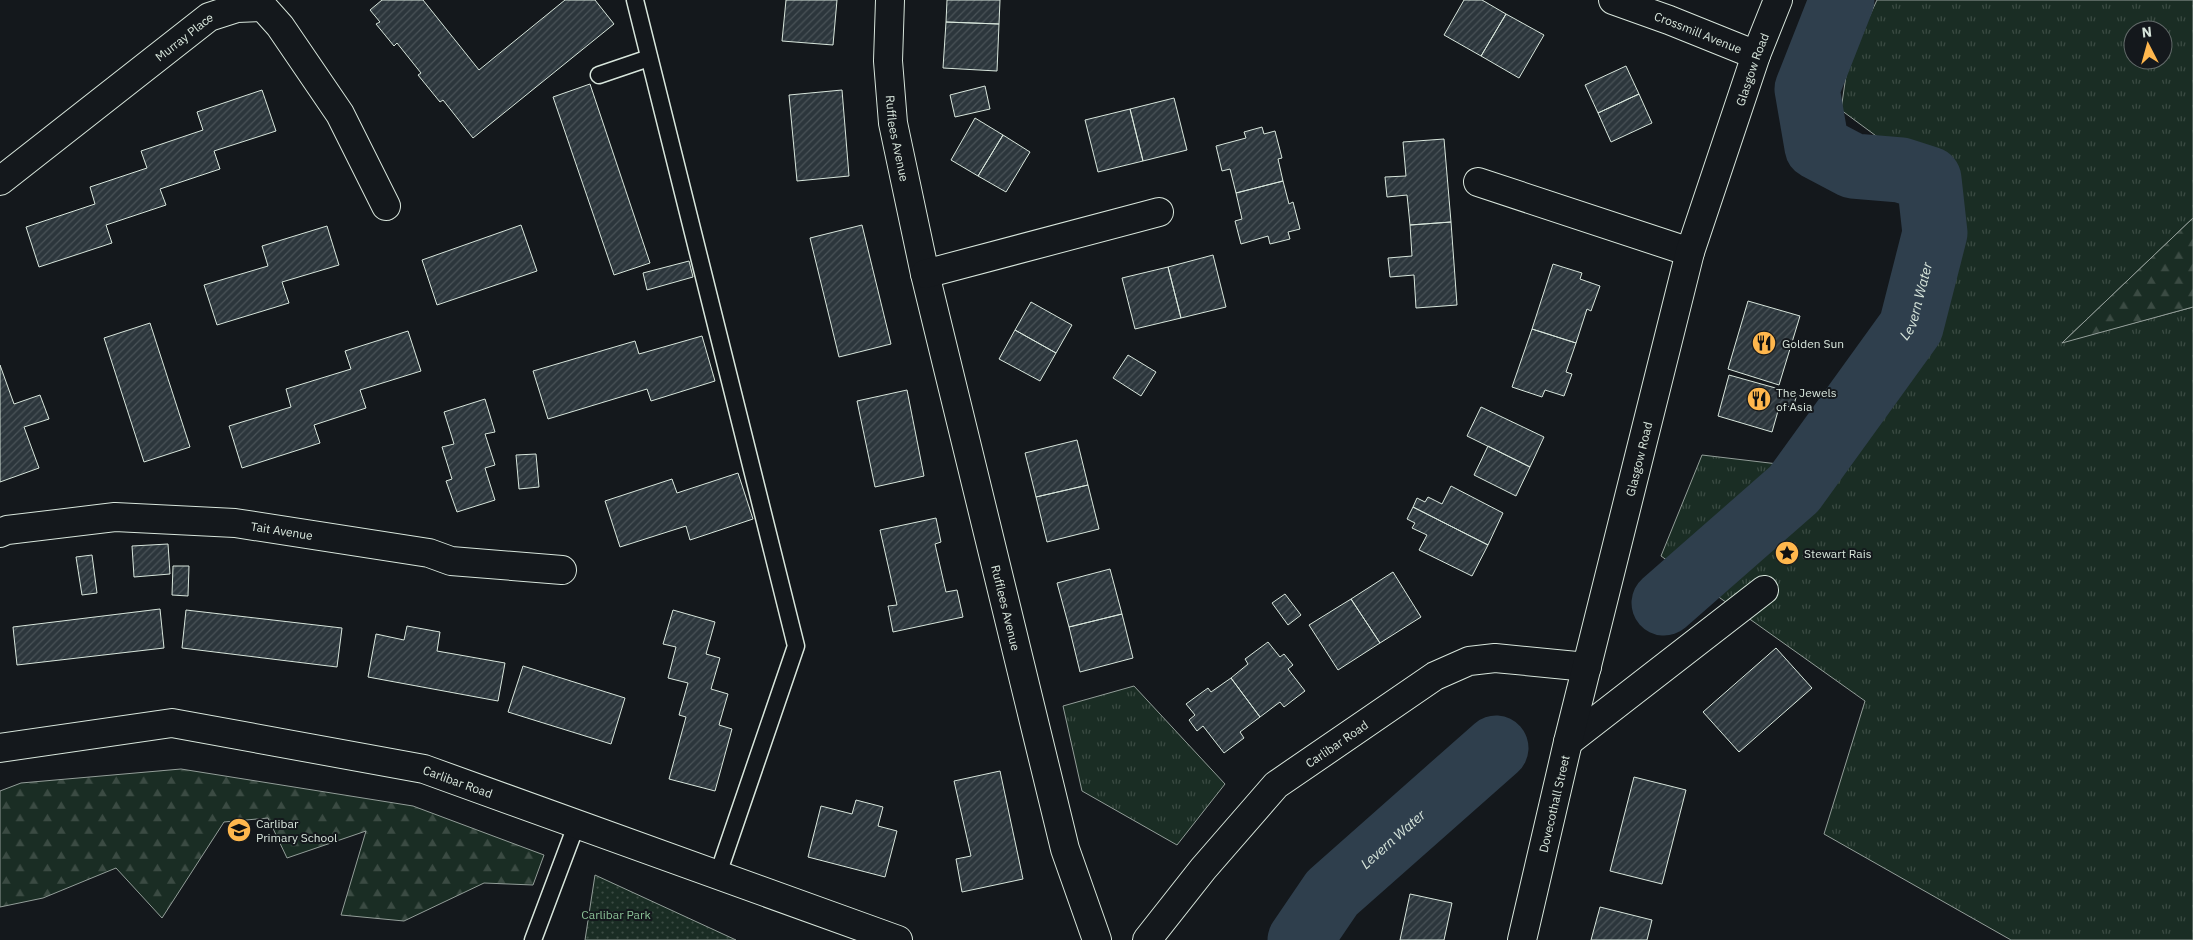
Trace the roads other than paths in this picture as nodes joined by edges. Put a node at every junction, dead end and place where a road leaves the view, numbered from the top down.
1 (635, 0) edge
2 (890, 0) edge
3 (1613, 0) edge
4 (1778, 0) edge
5 (1756, 55) junction
6 (649, 58) junction
7 (599, 75) dead end
8 (0, 181) edge
9 (1478, 182) dead end
10 (386, 206) dead end
11 (1159, 212) dead end
12 (1690, 252) junction
13 (925, 274) junction
14 (0, 533) edge
15 (562, 570) dead end
16 (1764, 590) dead end
17 (1587, 667) junction
18 (1568, 742) junction
19 (2, 743) edge
20 (577, 823) junction
21 (718, 874) junction
22 (533, 940) edge
23 (898, 940) edge
24 (1097, 940) edge
25 (1147, 940) edge
26 (1522, 940) edge

1 - 6 lane
2 - 13 street, Rufflees Avenue
3 - 5 street, Crossmill Avenue
4 - 5 street, Glasgow Road
5 - 12 street, Glasgow Road
6 - 7 lane
6 - 21 lane
8 - 10 street, Murray Place
9 - 12 street
11 - 13 street
12 - 17 street, Glasgow Road
13 - 24 street, Rufflees Avenue
14 - 15 street, Tait Avenue
16 - 18 street
17 - 18 street, Dovecothall Street
17 - 25 street, Carlibar Road
18 - 26 street, Dovecothall Street
19 - 20 street, Carlibar Road
20 - 21 street, Carlibar Road
20 - 22 lane
21 - 23 street, Carlibar Road

